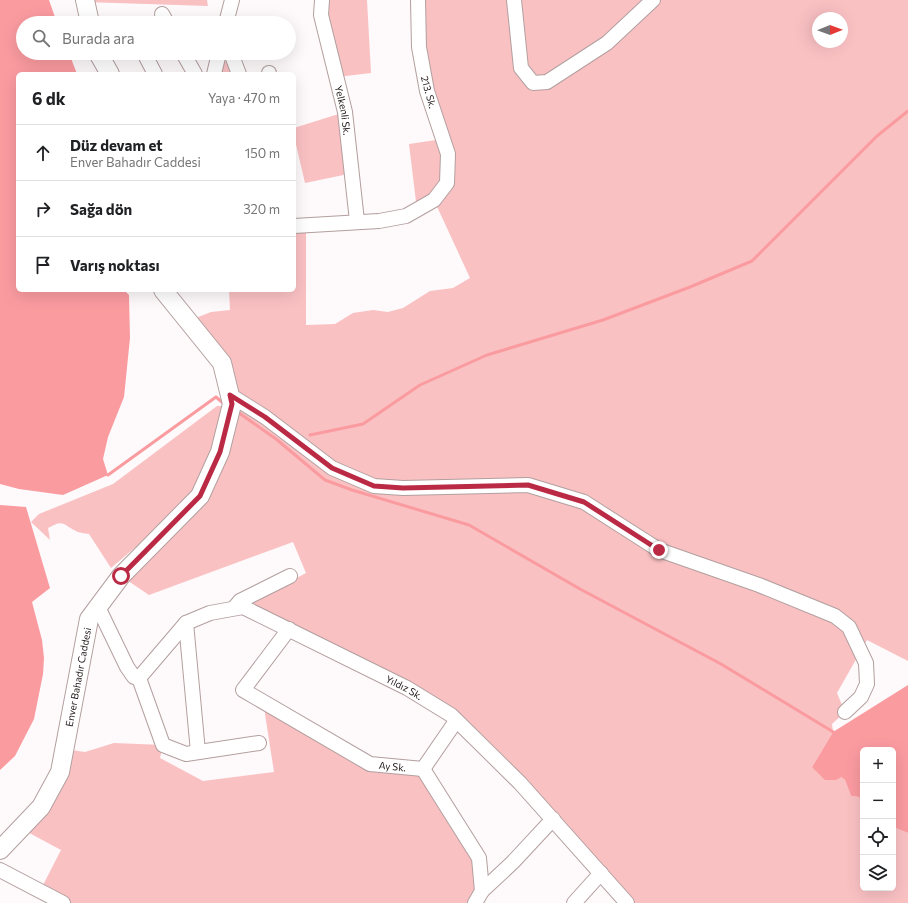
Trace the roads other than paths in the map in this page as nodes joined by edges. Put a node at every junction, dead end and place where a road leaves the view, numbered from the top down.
1 (85, 0) edge
2 (232, 0) edge
3 (322, 0) edge
4 (418, 0) edge
5 (514, 0) edge
6 (653, 0) edge
7 (88, 16) edge
8 (228, 16) edge
9 (102, 60) edge
10 (148, 60) edge
11 (187, 60) edge
12 (217, 60) edge
13 (234, 60) edge
14 (109, 72) edge
15 (154, 72) edge
16 (194, 72) edge
17 (214, 72) edge
18 (238, 72) edge
19 (357, 221) junction
20 (296, 226) edge
21 (165, 292) edge
22 (230, 399) junction
23 (290, 576) dead end
24 (98, 607) junction
25 (234, 608) junction
26 (186, 623) junction
27 (289, 629) junction
28 (139, 678) junction
29 (845, 712) dead end
30 (456, 721) junction
31 (260, 743) dead end
32 (198, 752) junction
33 (423, 769) junction
34 (553, 819) junction
35 (0, 850) edge
36 (0, 870) edge
37 (601, 873) junction
38 (479, 897) edge
39 (63, 903) edge
40 (574, 903) edge
41 (628, 903) edge

1 - 7 main road
2 - 8 street
3 - 19 street, Yelkenli Sk.
4 - 19 street, 213. Sk.
5 - 6 street
9 - 14 main road
10 - 15 street
11 - 16 street
12 - 17 street
13 - 18 street
19 - 20 street
21 - 22 main road, Enver Bahadır Caddesi
22 - 24 main road, Enver Bahadır Caddesi
22 - 29 street
23 - 25 street
24 - 28 street
24 - 35 main road, Enver Bahadır Caddesi
25 - 26 street, Yıldız Sk.
25 - 27 street, Yıldız Sk.
26 - 28 street, Yıldız Sk.
26 - 32 street
27 - 30 street, Yıldız Sk.
27 - 33 street, Ay Sk.
28 - 32 street
30 - 33 street
30 - 34 street, Yıldız Sk.
31 - 32 street
33 - 38 street
34 - 37 street, Yıldız Sk.
34 - 38 street
36 - 39 street
37 - 40 street
37 - 41 street, Yıldız Sk.

